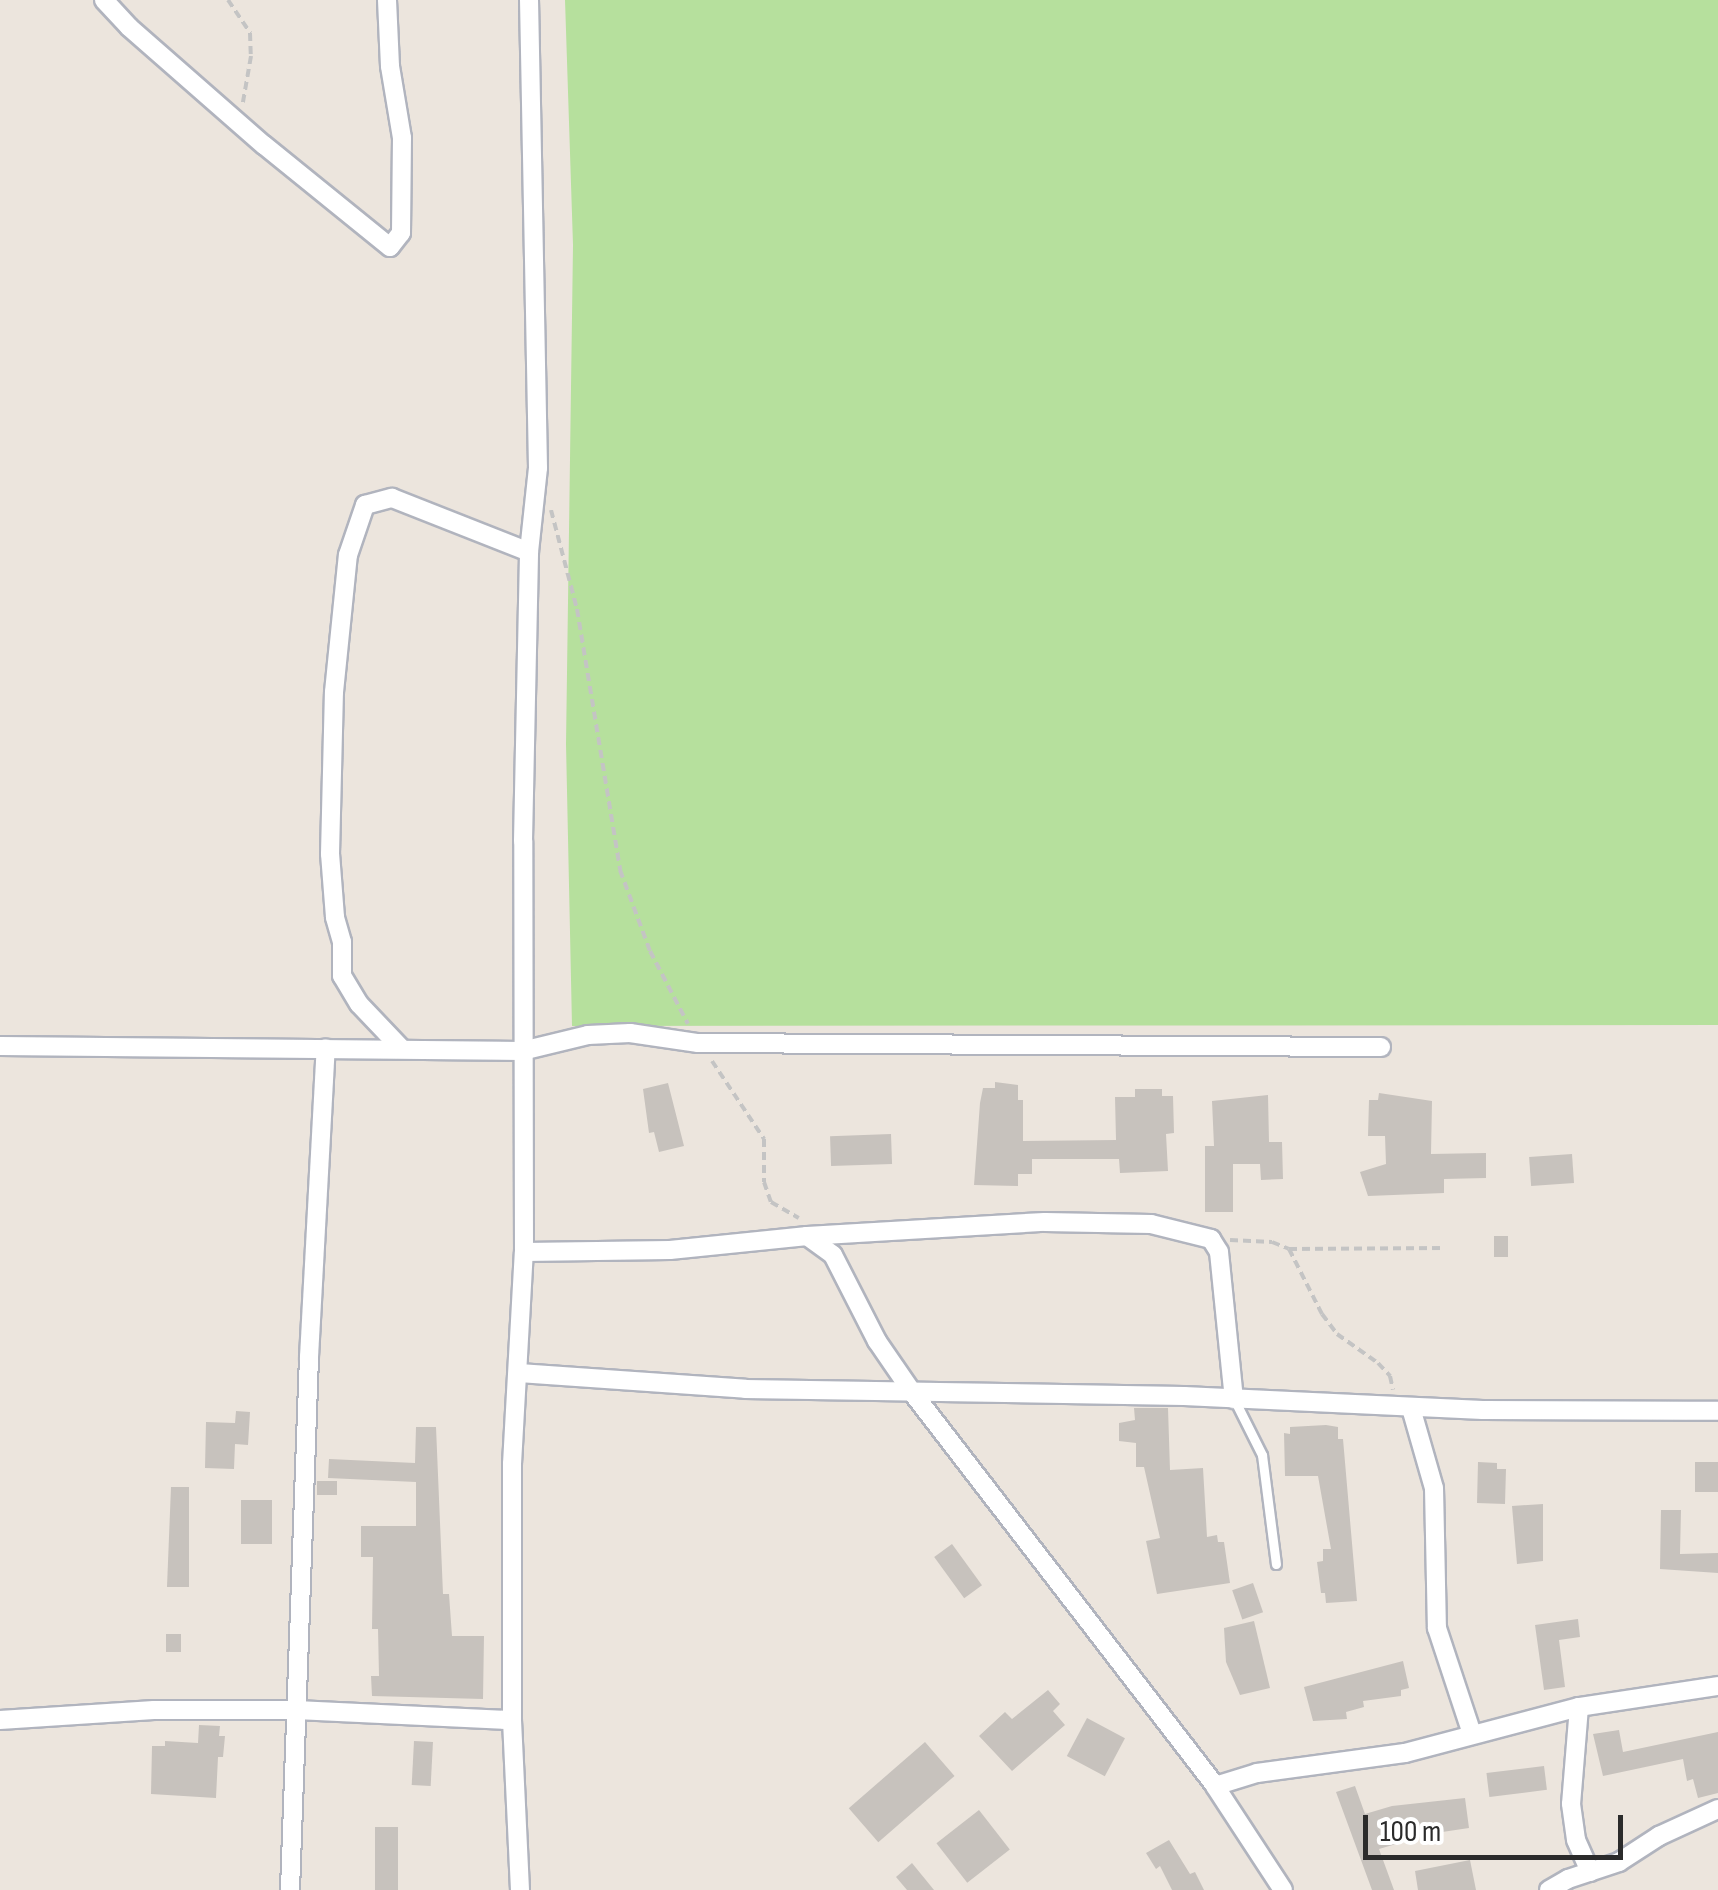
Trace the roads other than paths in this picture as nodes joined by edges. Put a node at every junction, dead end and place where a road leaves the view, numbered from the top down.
1 (104, 0) edge
2 (387, 0) edge
3 (529, 0) edge
4 (529, 552) junction
5 (0, 1046) edge
6 (400, 1047) junction
7 (1381, 1047) dead end
8 (326, 1048) junction
9 (522, 1051) junction
10 (807, 1236) junction
11 (524, 1252) junction
12 (518, 1373) junction
13 (912, 1392) junction
14 (1234, 1399) junction
15 (1402, 1408) junction
16 (1718, 1411) edge
17 (1276, 1564) dead end
18 (1718, 1686) edge
19 (1579, 1707) junction
20 (296, 1710) junction
21 (0, 1720) edge
22 (512, 1720) junction
23 (1472, 1734) junction
24 (1215, 1786) junction
25 (1718, 1809) edge
26 (1590, 1872) junction
27 (290, 1890) edge
28 (520, 1890) edge
29 (1283, 1890) edge
30 (1549, 1890) edge

1 - 2 street
3 - 4 street
4 - 6 street
4 - 9 street
5 - 8 street
6 - 8 street
6 - 9 street
7 - 9 street
8 - 20 street
9 - 11 street
10 - 11 street
10 - 13 street
10 - 14 street
11 - 12 street
12 - 13 street
12 - 22 street
13 - 14 street
13 - 24 street
14 - 15 street
14 - 17 lane
15 - 16 street
15 - 23 street
18 - 19 street
19 - 23 street
19 - 26 street
20 - 21 street
20 - 22 street
20 - 27 street
22 - 28 street
23 - 24 street
24 - 29 street
25 - 26 street
26 - 30 street

